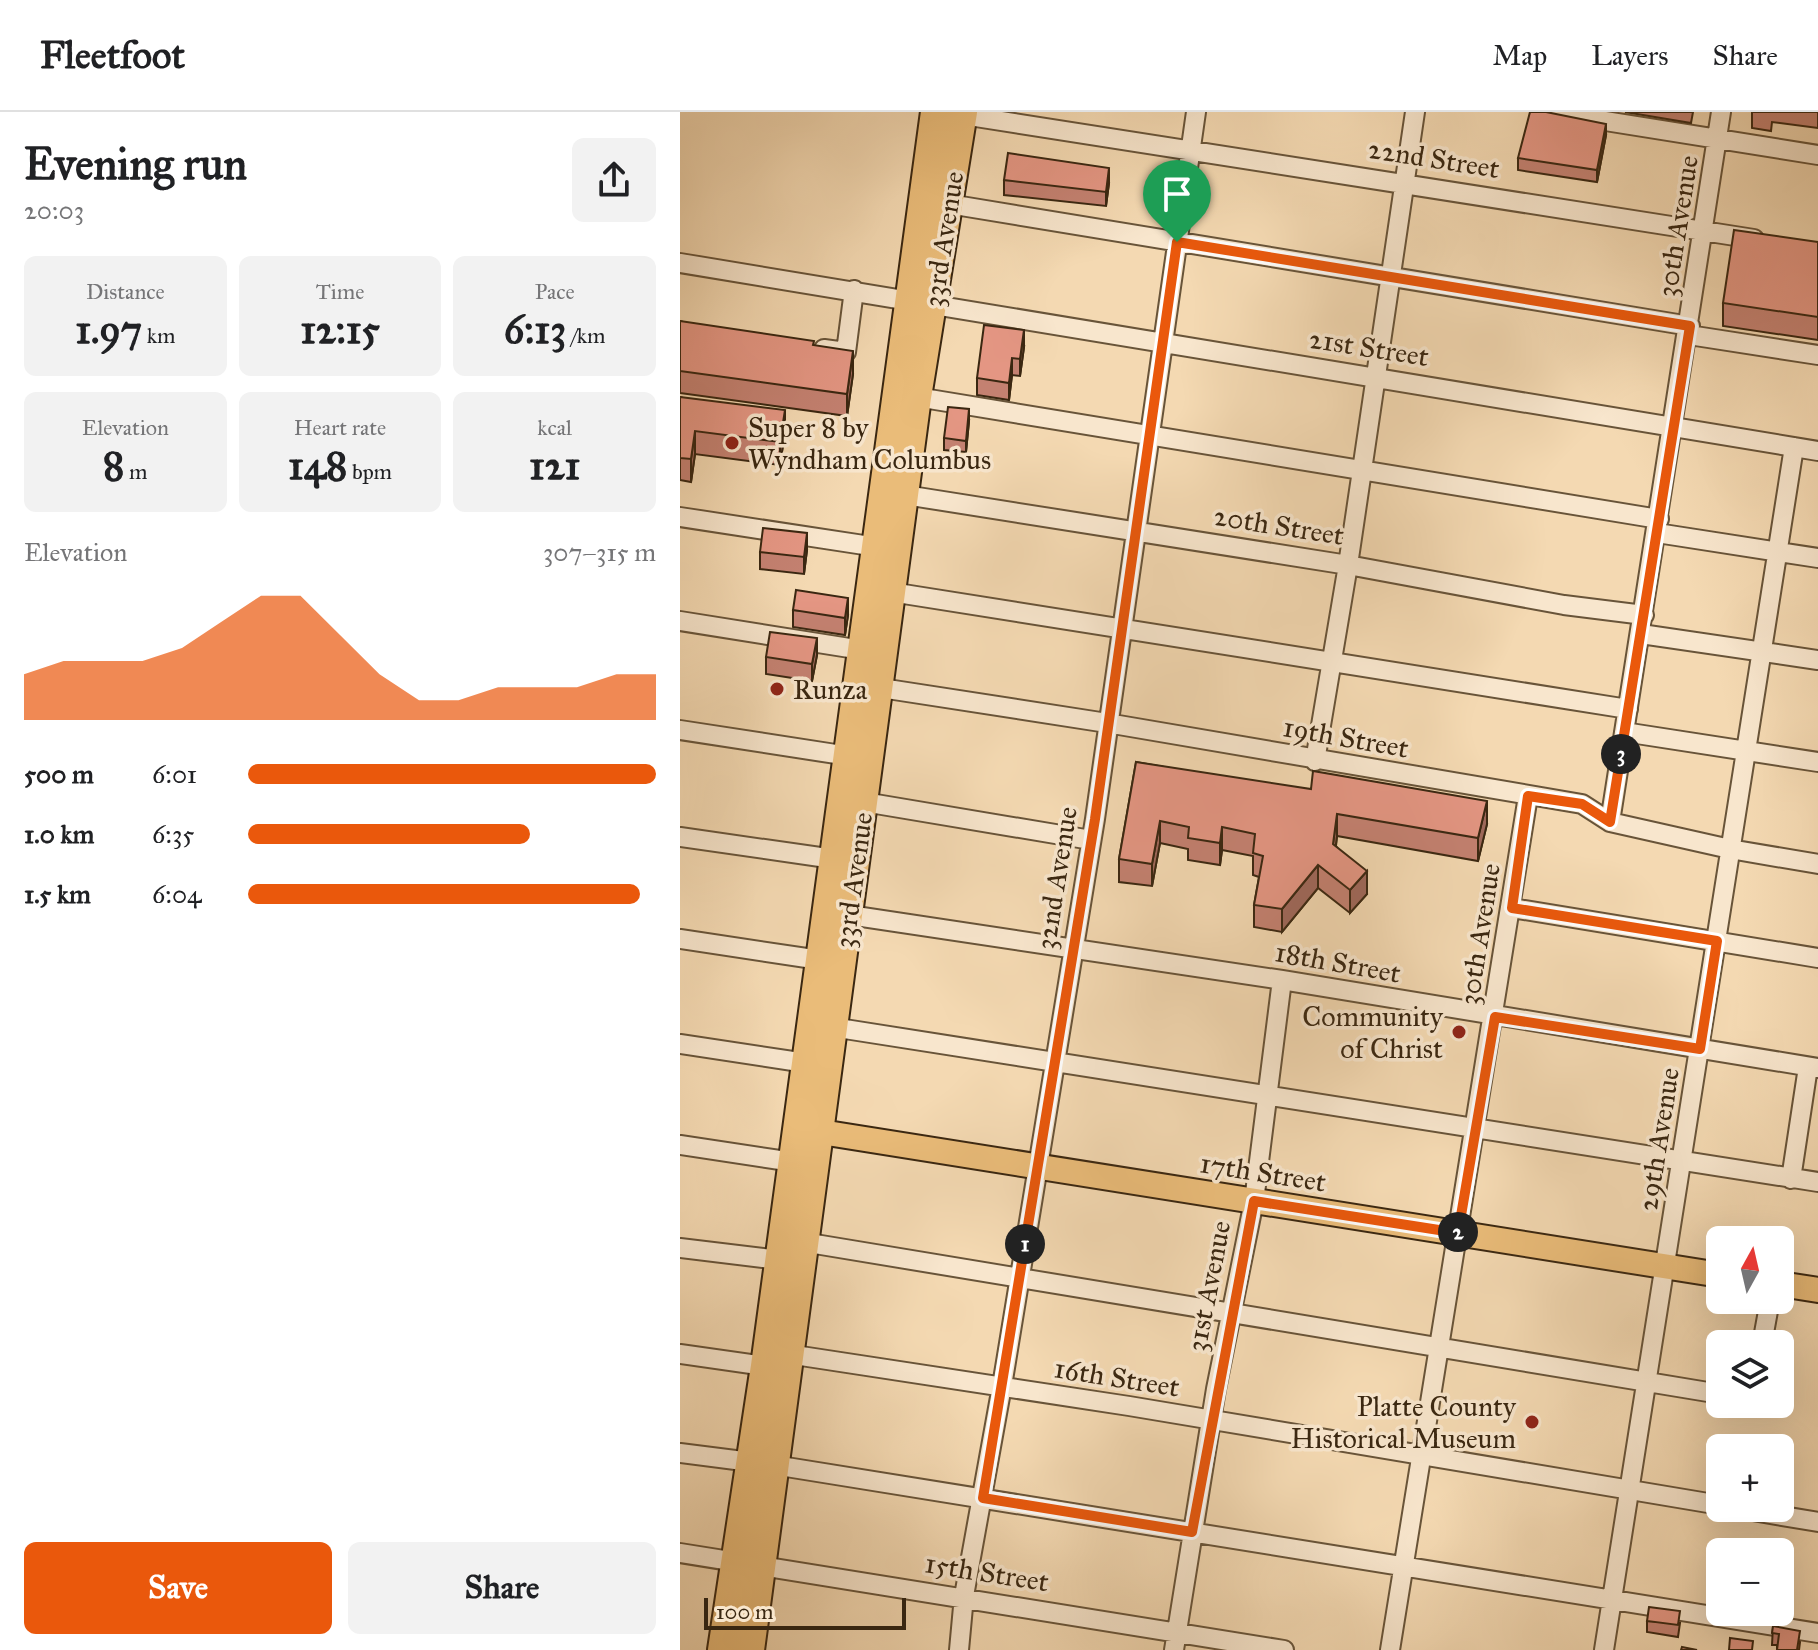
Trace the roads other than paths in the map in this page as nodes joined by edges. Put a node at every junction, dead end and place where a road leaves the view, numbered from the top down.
1 (1196, 112) edge
2 (1415, 112) edge
3 (1549, 112) edge
4 (1721, 112) edge
5 (954, 113) edge
6 (1718, 139) junction
7 (1191, 148) junction
8 (1818, 155) edge
9 (1404, 181) junction
10 (949, 204) junction
11 (1705, 233) junction
12 (1769, 241) edge
13 (1177, 242) junction
14 (680, 263) edge
15 (1390, 279) junction
16 (854, 290) junction
17 (922, 301) junction
18 (1689, 330) junction
19 (1161, 340) junction
20 (800, 345) edge
21 (1818, 355) edge
22 (1375, 377) junction
23 (917, 397) junction
24 (1673, 427) junction
25 (1148, 434) junction
26 (1794, 447) junction
27 (1818, 451) edge
28 (1362, 468) junction
29 (905, 495) junction
30 (680, 517) edge
31 (1658, 526) junction
32 (1134, 530) junction
33 (877, 547) junction
34 (1779, 552) junction
35 (1818, 558) edge
36 (1348, 565) junction
37 (891, 592) junction
38 (680, 621) edge
39 (1642, 624) junction
40 (1121, 626) junction
41 (862, 650) junction
42 (1764, 652) junction
43 (1334, 659) junction
44 (1818, 660) edge
45 (868, 686) junction
46 (1628, 709) junction
47 (1107, 723) junction
48 (680, 730) edge
49 (1624, 732) junction
50 (1748, 752) junction
51 (859, 757) junction
52 (1315, 761) junction
53 (1818, 762) edge
54 (1528, 796) junction
55 (864, 802) junction
56 (1610, 822) junction
57 (680, 837) edge
58 (1091, 840) junction
59 (1730, 849) junction
60 (834, 859) junction
61 (1818, 864) edge
62 (1512, 908) junction
63 (849, 915) junction
64 (680, 939) edge
65 (1717, 941) junction
66 (1073, 949) junction
67 (1818, 958) edge
68 (820, 960) junction
69 (1282, 980) junction
70 (1495, 1017) junction
71 (832, 1027) junction
72 (680, 1044) edge
73 (1700, 1049) junction
74 (1056, 1062) junction
75 (806, 1063) junction
76 (1813, 1067) edge
77 (1268, 1093) junction
78 (1476, 1126) junction
79 (808, 1130) junction
80 (680, 1145) edge
81 (1683, 1161) junction
82 (804, 1164) junction
83 (1037, 1167) junction
84 (1791, 1179) junction
85 (1818, 1182) edge
86 (1254, 1201) junction
87 (1458, 1233) junction
88 (803, 1242) junction
89 (680, 1248) edge
90 (779, 1260) junction
91 (1667, 1266) junction
92 (1706, 1273) edge
93 (1019, 1278) junction
94 (1794, 1286) edge
95 (1818, 1290) edge
96 (1231, 1313) junction
97 (1439, 1347) junction
98 (680, 1354) edge
99 (776, 1360) junction
100 (1648, 1382) junction
101 (1002, 1386) junction
102 (1706, 1392) edge
103 (1211, 1421) junction
104 (680, 1453) edge
105 (1420, 1458) junction
106 (762, 1464) junction
107 (1630, 1491) junction
108 (983, 1498) junction
109 (1706, 1503) edge
110 (1794, 1518) edge
111 (1818, 1522) edge
112 (1192, 1532) junction
113 (680, 1553) edge
114 (735, 1561) junction
115 (764, 1564) junction
116 (1405, 1568) junction
117 (964, 1596) junction
118 (1612, 1601) junction
119 (1818, 1633) edge
120 (1175, 1641) edge
121 (722, 1650) edge
122 (750, 1650) edge
123 (959, 1650) edge
124 (1284, 1650) edge
125 (1390, 1650) edge
126 (1604, 1650) edge

1 - 7 street, 32nd Avenue
2 - 9 street
3 - 6 street
4 - 6 street, 30th Avenue
5 - 7 street, 22nd Street
5 - 10 highway, 33rd Avenue
5 - 17 highway, 33rd Avenue
6 - 8 street
6 - 11 street, 30th Avenue
7 - 9 street, 22nd Street
7 - 13 street, 32nd Avenue
9 - 11 street, 22nd Street
9 - 15 street
10 - 13 street
10 - 17 highway, 33rd Avenue
11 - 12 street, 22nd Street
11 - 18 street, 30th Avenue
13 - 15 street
13 - 19 street, 32nd Avenue
14 - 16 street, 21st Street
15 - 18 street
15 - 22 street
16 - 17 street, 21st Street
16 - 20 street
17 - 19 street, 21st Street
17 - 23 highway, 33rd Avenue
17 - 33 highway, 33rd Avenue
18 - 21 street
18 - 24 street, 30th Avenue
19 - 22 street, 21st Street
19 - 25 street, 32nd Avenue
22 - 24 street, 21st Street
22 - 28 street
23 - 25 street
23 - 29 highway, 33rd Avenue
24 - 26 street, 21st Street
24 - 31 street, 30th Avenue
25 - 28 street
25 - 32 street, 32nd Avenue
26 - 27 street, 21st Street
26 - 34 street, 29th Avenue
28 - 31 street
28 - 36 street
29 - 32 street, 20th Street
29 - 37 highway, 33rd Avenue
30 - 33 street
31 - 34 street
31 - 39 street, 30th Avenue
32 - 36 street, 20th Street
32 - 40 street, 32nd Avenue
33 - 41 highway, 33rd Avenue
34 - 35 street
34 - 42 street, 29th Avenue
36 - 39 street, 20th Street
36 - 43 street
37 - 40 street
37 - 45 highway, 33rd Avenue
38 - 41 street
39 - 42 street, 20th Street
39 - 46 street, 30th Avenue
40 - 43 street
40 - 47 street, 32nd Avenue
41 - 45 highway, 33rd Avenue
42 - 44 street, 20th Street
42 - 50 street, 29th Avenue
43 - 46 street
43 - 52 street
45 - 47 street, 19th Street
45 - 51 highway, 33rd Avenue
46 - 49 street, 30th Avenue
47 - 52 street, 19th Street
47 - 58 street, 32nd Avenue
48 - 51 street
49 - 50 street
49 - 56 street, 30th Avenue
50 - 53 street
50 - 59 street, 29th Avenue
51 - 55 highway, 33rd Avenue
51 - 60 highway, 33rd Avenue
52 - 54 street, 19th Street
54 - 56 street, 19th Street
54 - 62 street, 30th Avenue
55 - 58 street
55 - 63 highway, 33rd Avenue
56 - 59 street, 19th Street
57 - 60 street
58 - 66 street, 32nd Avenue
59 - 61 street, 19th Street
59 - 65 street, 29th Avenue
60 - 68 highway, 33rd Avenue
62 - 65 street
62 - 70 street, 30th Avenue
63 - 66 street, 18th Street
63 - 71 highway, 33rd Avenue
64 - 68 street
65 - 67 street
65 - 73 street, 29th Avenue
66 - 69 street, 18th Street
66 - 74 street, 32nd Avenue
68 - 75 highway, 33rd Avenue
69 - 70 street, 18th Street
69 - 77 street, 31st Avenue
70 - 73 street, 18th Street
70 - 78 street, 30th Avenue
71 - 74 street
71 - 79 highway, 33rd Avenue
72 - 75 street
73 - 76 street, 18th Street
73 - 81 street, 29th Avenue
74 - 77 street
74 - 83 street, 32nd Avenue
75 - 79 highway, 33rd Avenue
76 - 84 street
77 - 78 street
77 - 86 street, 31st Avenue
78 - 81 street
78 - 87 street, 30th Avenue
79 - 82 highway, 33rd Avenue
79 - 83 main road, 17th Street
80 - 82 street
81 - 84 street
81 - 91 street, 29th Avenue
82 - 88 highway, 33rd Avenue
82 - 90 highway, 33rd Avenue
83 - 86 main road, 17th Street
83 - 93 street, 32nd Avenue
84 - 85 street
86 - 87 main road, 17th Street
86 - 96 street, 31st Avenue
87 - 91 main road, 17th Street
87 - 97 street, 30th Avenue
88 - 93 street
88 - 99 highway, 33rd Avenue
89 - 90 street
90 - 99 highway, 33rd Avenue
91 - 92 main road, 17th Street
91 - 100 street, 29th Avenue
93 - 96 street
93 - 101 street, 32nd Avenue
94 - 95 main road
96 - 97 street
96 - 103 street, 31st Avenue
97 - 100 street
97 - 105 street, 30th Avenue
98 - 99 street, 16th Street
99 - 101 street, 16th Street
99 - 106 highway, 33rd Avenue
100 - 102 street
100 - 107 street, 29th Avenue
101 - 103 street, 16th Street
101 - 108 street, 32nd Avenue
103 - 105 street, 16th Street
103 - 112 street, 31st Avenue
104 - 106 street
105 - 107 street, 16th Street
105 - 116 street, 30th Avenue
106 - 108 street
106 - 114 highway, 33rd Avenue
106 - 115 highway, 33rd Avenue
107 - 109 street, 16th Street
107 - 118 street, 29th Avenue
108 - 112 street
108 - 117 street, 32nd Avenue
110 - 111 street
112 - 116 street
112 - 120 street, 31st Avenue
113 - 114 street, 15th Street
114 - 115 street, 15th Street
114 - 121 highway, 33rd Avenue
115 - 117 street, 15th Street
115 - 122 highway, 33rd Avenue
116 - 118 street
116 - 125 street, 30th Avenue
117 - 120 street, 15th Street
117 - 123 street, 32nd Avenue
118 - 119 street
118 - 126 street, 29th Avenue
120 - 124 street, 15th Street

